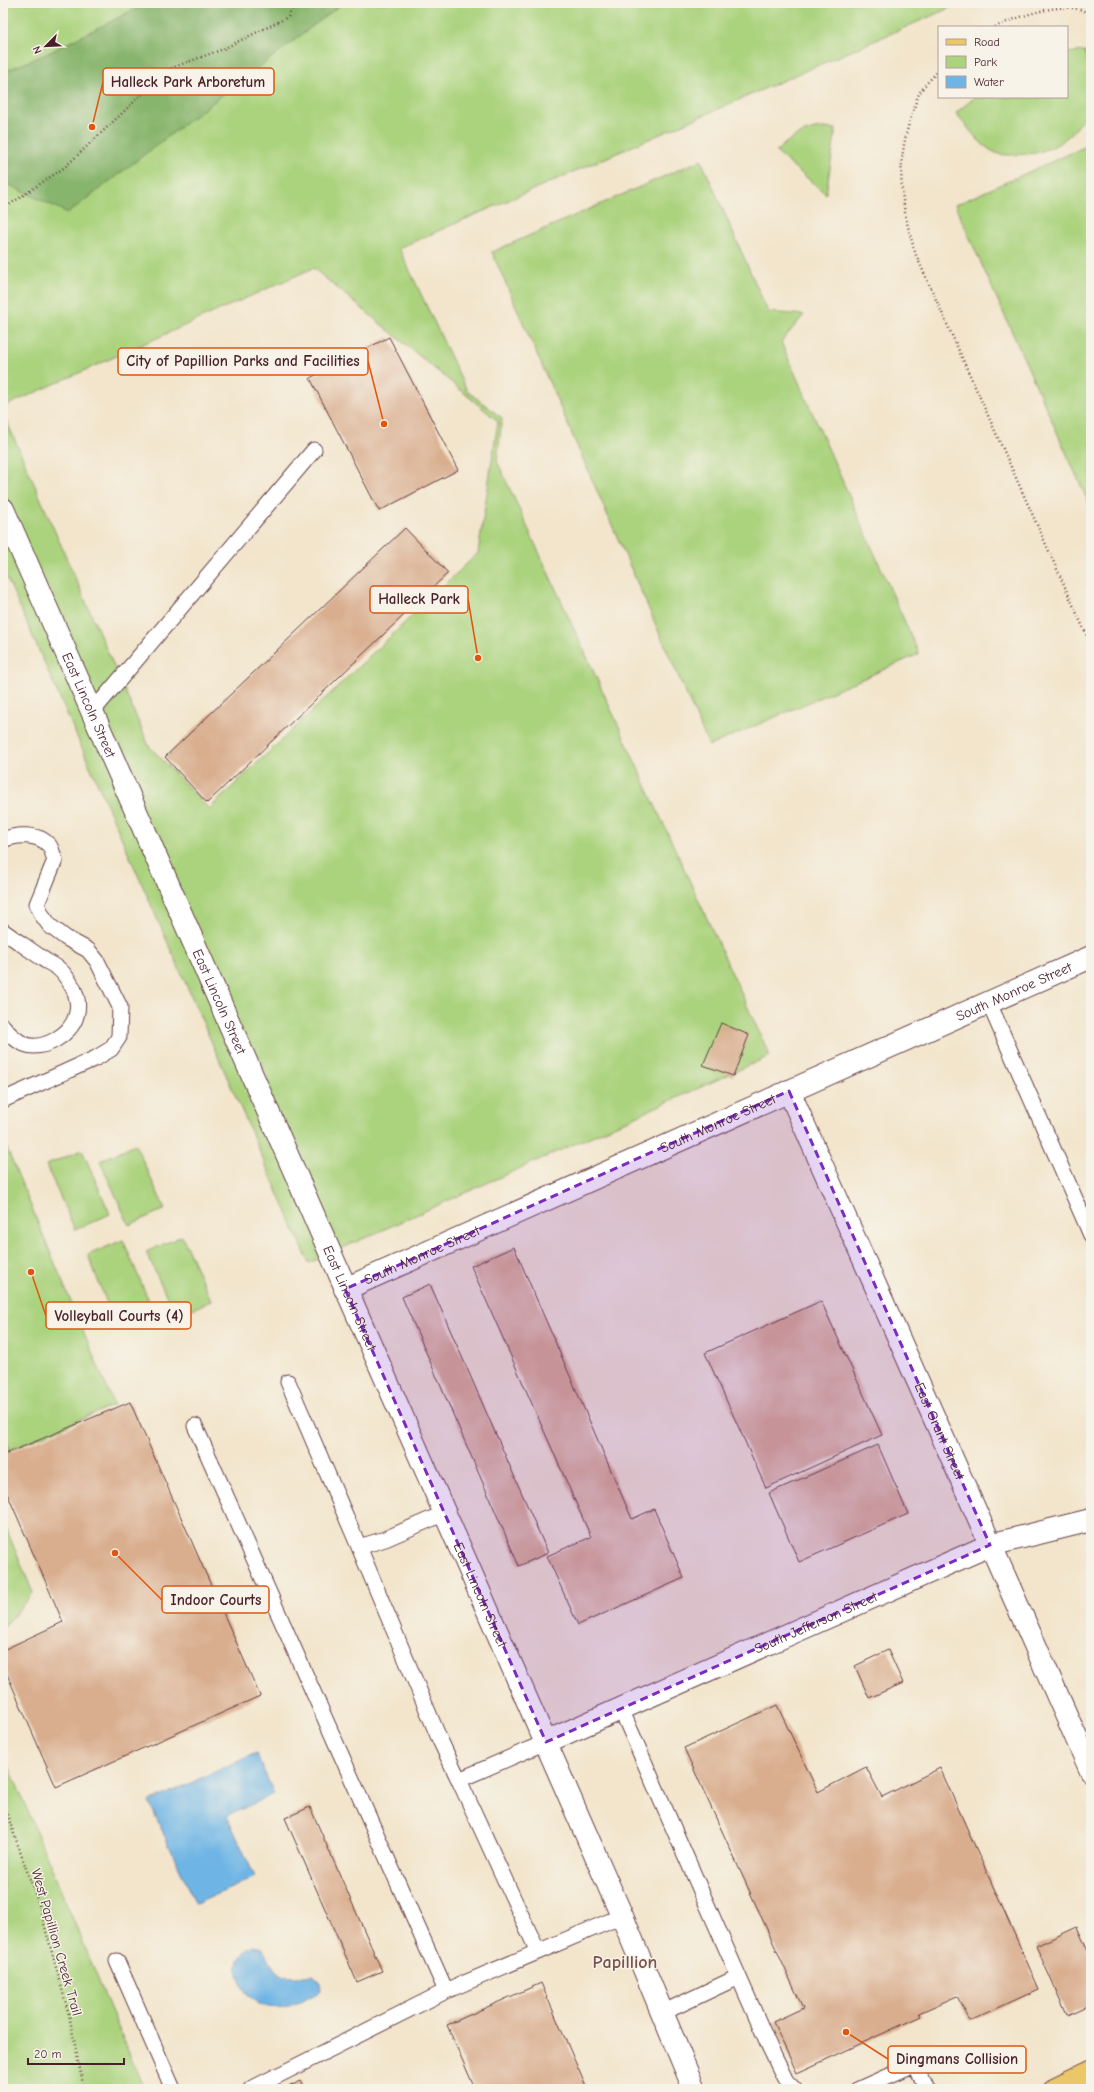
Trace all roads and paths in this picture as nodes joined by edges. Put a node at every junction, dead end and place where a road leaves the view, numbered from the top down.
1 (295, 3) edge
2 (1091, 13) edge
3 (997, 26) edge
4 (938, 71) edge
5 (3, 209) edge
6 (3, 372) edge
7 (3, 378) edge
8 (314, 450) dead end
9 (3, 509) edge
10 (1091, 645) edge
11 (93, 711) junction
12 (3, 840) edge
13 (3, 931) edge
14 (1091, 958) edge
15 (989, 1003) junction
16 (3, 1026) edge
17 (789, 1092) junction
18 (3, 1100) edge
19 (1091, 1235) edge
20 (345, 1289) junction
21 (288, 1382) dead end
22 (195, 1426) dead end
23 (445, 1513) junction
24 (1091, 1520) edge
25 (990, 1545) junction
26 (359, 1547) junction
27 (621, 1709) junction
28 (546, 1742) junction
29 (1091, 1771) edge
30 (459, 1780) junction
31 (3, 1803) edge
32 (622, 1916) junction
33 (538, 1952) junction
34 (117, 1961) dead end
35 (738, 1977) junction
36 (446, 1991) junction
37 (662, 2013) junction
38 (1091, 2071) edge
39 (84, 2089) edge
40 (173, 2089) edge
41 (251, 2089) edge
42 (694, 2089) edge
43 (794, 2089) edge
44 (859, 2089) edge
45 (927, 2089) edge
46 (1054, 2089) edge

1 - 5 path
2 - 3 path
4 - 10 path
6 - 7 path
8 - 11 lane
9 - 11 street, East Lincoln Street
11 - 20 street, East Lincoln Street
12 - 18 lane
13 - 16 lane
14 - 15 street, South Monroe Street
15 - 17 street, South Monroe Street
15 - 19 lane
17 - 20 street, South Monroe Street
17 - 25 street, East Grant Street
20 - 23 street, East Lincoln Street
21 - 26 lane
22 - 36 lane
23 - 26 lane
23 - 28 street, East Lincoln Street
24 - 25 street, South Jefferson Street
25 - 27 street, South Jefferson Street
25 - 29 street, East Grant Street
26 - 30 lane
27 - 28 street, South Jefferson Street
27 - 35 lane
28 - 30 lane
28 - 32 street, East Lincoln Street
30 - 33 lane
31 - 39 path, West Papillion Creek Trail
32 - 33 lane
32 - 37 street, East Lincoln Street
33 - 36 lane
34 - 40 lane
35 - 37 lane
35 - 43 lane
36 - 41 lane
37 - 42 street, East Lincoln Street
38 - 46 main road
44 - 45 lane

